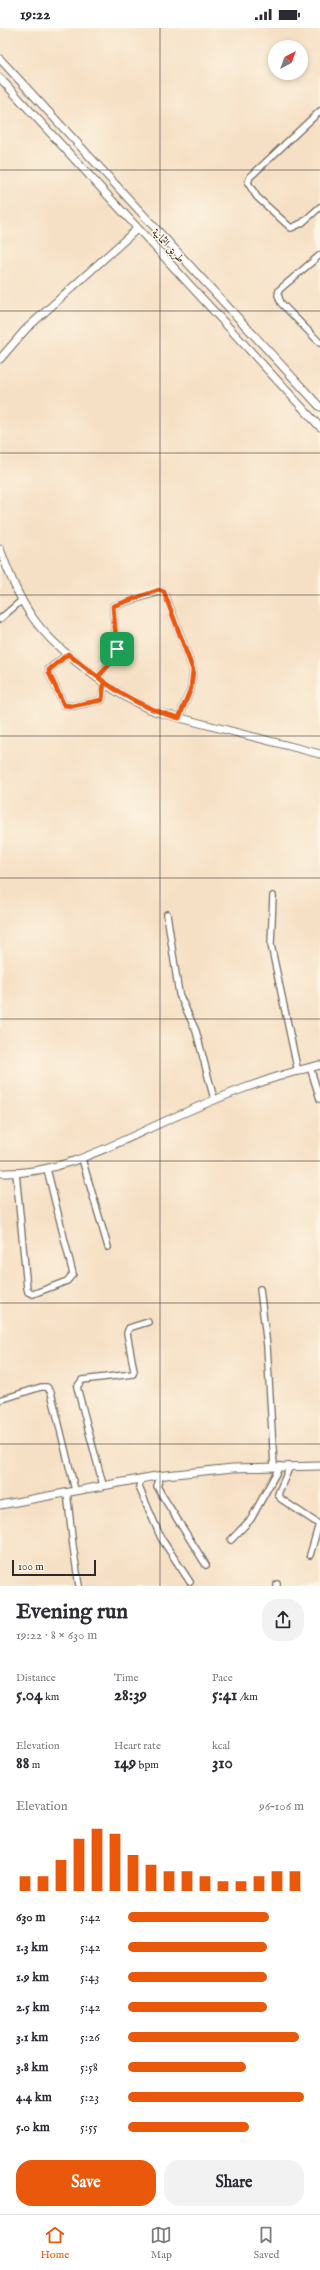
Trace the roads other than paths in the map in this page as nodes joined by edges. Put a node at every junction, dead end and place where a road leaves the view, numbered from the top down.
1 (0, 59) edge
2 (0, 78) edge
3 (320, 111) edge
4 (320, 207) edge
5 (137, 229) junction
6 (320, 255) edge
7 (320, 343) edge
8 (0, 359) edge
9 (320, 407) edge
10 (320, 427) edge
11 (0, 549) edge
12 (22, 600) junction
13 (0, 619) edge
14 (68, 654) junction
15 (98, 677) junction
16 (104, 682) junction
17 (179, 718) junction
18 (320, 754) edge
19 (273, 896) dead end
20 (167, 914) dead end
21 (320, 1065) edge
22 (310, 1067) junction
23 (298, 1072) junction
24 (320, 1099) edge
25 (214, 1100) junction
26 (82, 1159) junction
27 (47, 1169) junction
28 (0, 1173) edge
29 (16, 1173) junction
30 (108, 1247) dead end
31 (260, 1289) dead end
32 (148, 1322) dead end
33 (0, 1400) edge
34 (277, 1466) junction
35 (290, 1466) junction
36 (320, 1466) edge
37 (161, 1475) junction
38 (141, 1478) junction
39 (103, 1485) junction
40 (71, 1491) junction
41 (0, 1505) edge
42 (320, 1524) edge
43 (231, 1540) dead end
44 (310, 1555) dead end
45 (206, 1565) dead end
46 (190, 1582) dead end
47 (79, 1586) edge

1 - 9 street
2 - 5 street, طريق الثمانية
3 - 4 street
5 - 8 street
5 - 10 street, طريق الثمانية
6 - 7 street
11 - 12 street
12 - 13 street
12 - 14 street
14 - 15 street
14 - 16 street
15 - 16 street
15 - 17 street
16 - 17 street
17 - 18 street
19 - 23 street
20 - 25 street
21 - 22 street
22 - 23 street
22 - 24 street
23 - 25 street
25 - 26 street
26 - 27 street
26 - 30 street
27 - 29 street
27 - 29 street
28 - 29 street
31 - 34 street
32 - 39 street
33 - 40 street
34 - 35 street
34 - 37 street
34 - 43 street
35 - 36 street
35 - 42 street
37 - 38 street
37 - 45 street
38 - 39 street
38 - 46 street
39 - 40 street
40 - 41 street
40 - 47 street
42 - 44 street

